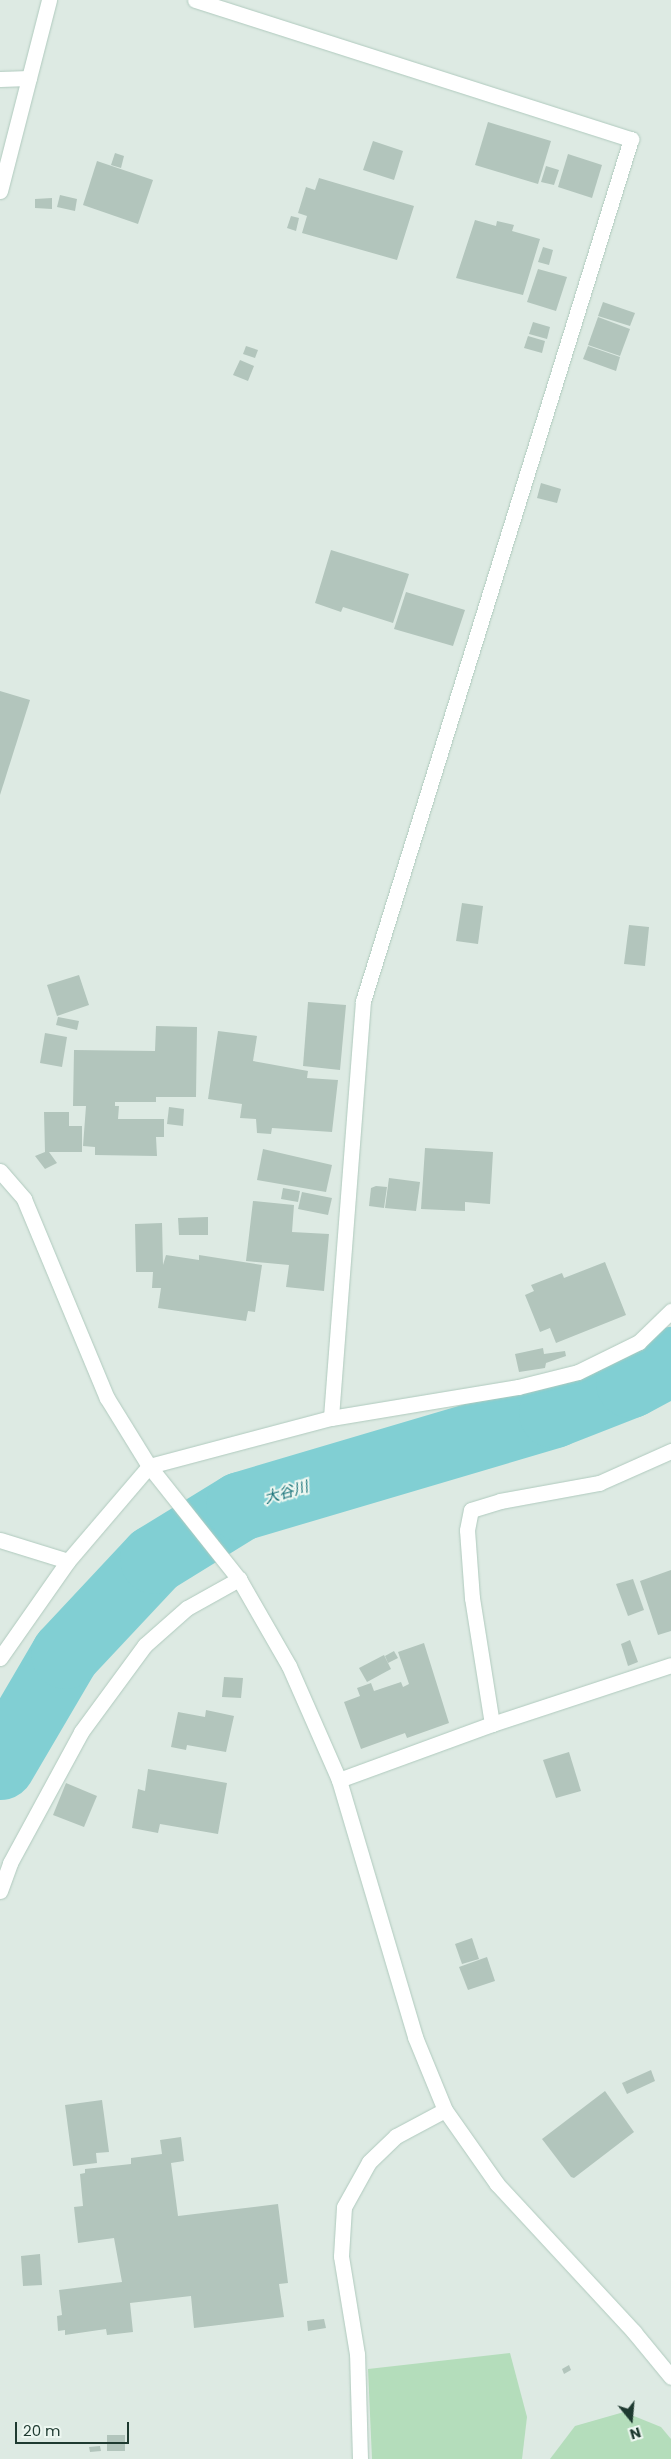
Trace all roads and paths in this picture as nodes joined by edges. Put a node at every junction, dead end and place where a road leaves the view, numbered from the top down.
1 (50, 0) edge
2 (195, 0) edge
3 (29, 78) junction
4 (0, 79) edge
5 (0, 191) edge
6 (0, 1171) edge
7 (671, 1311) edge
8 (331, 1418) junction
9 (671, 1451) edge
10 (148, 1466) junction
11 (0, 1540) edge
12 (68, 1560) junction
13 (239, 1579) junction
14 (0, 1658) edge
15 (671, 1665) edge
16 (492, 1724) junction
17 (339, 1780) junction
18 (0, 1891) edge
19 (445, 2110) junction
20 (671, 2377) edge
21 (360, 2459) edge

1 - 3 street
2 - 8 street
3 - 4 street
3 - 5 street
6 - 10 street
7 - 8 street
8 - 10 street
9 - 16 street
10 - 12 street
10 - 13 street
11 - 12 street
12 - 14 street
13 - 17 street
13 - 18 street
15 - 16 street
16 - 17 street
17 - 19 street
19 - 20 street
19 - 21 street

